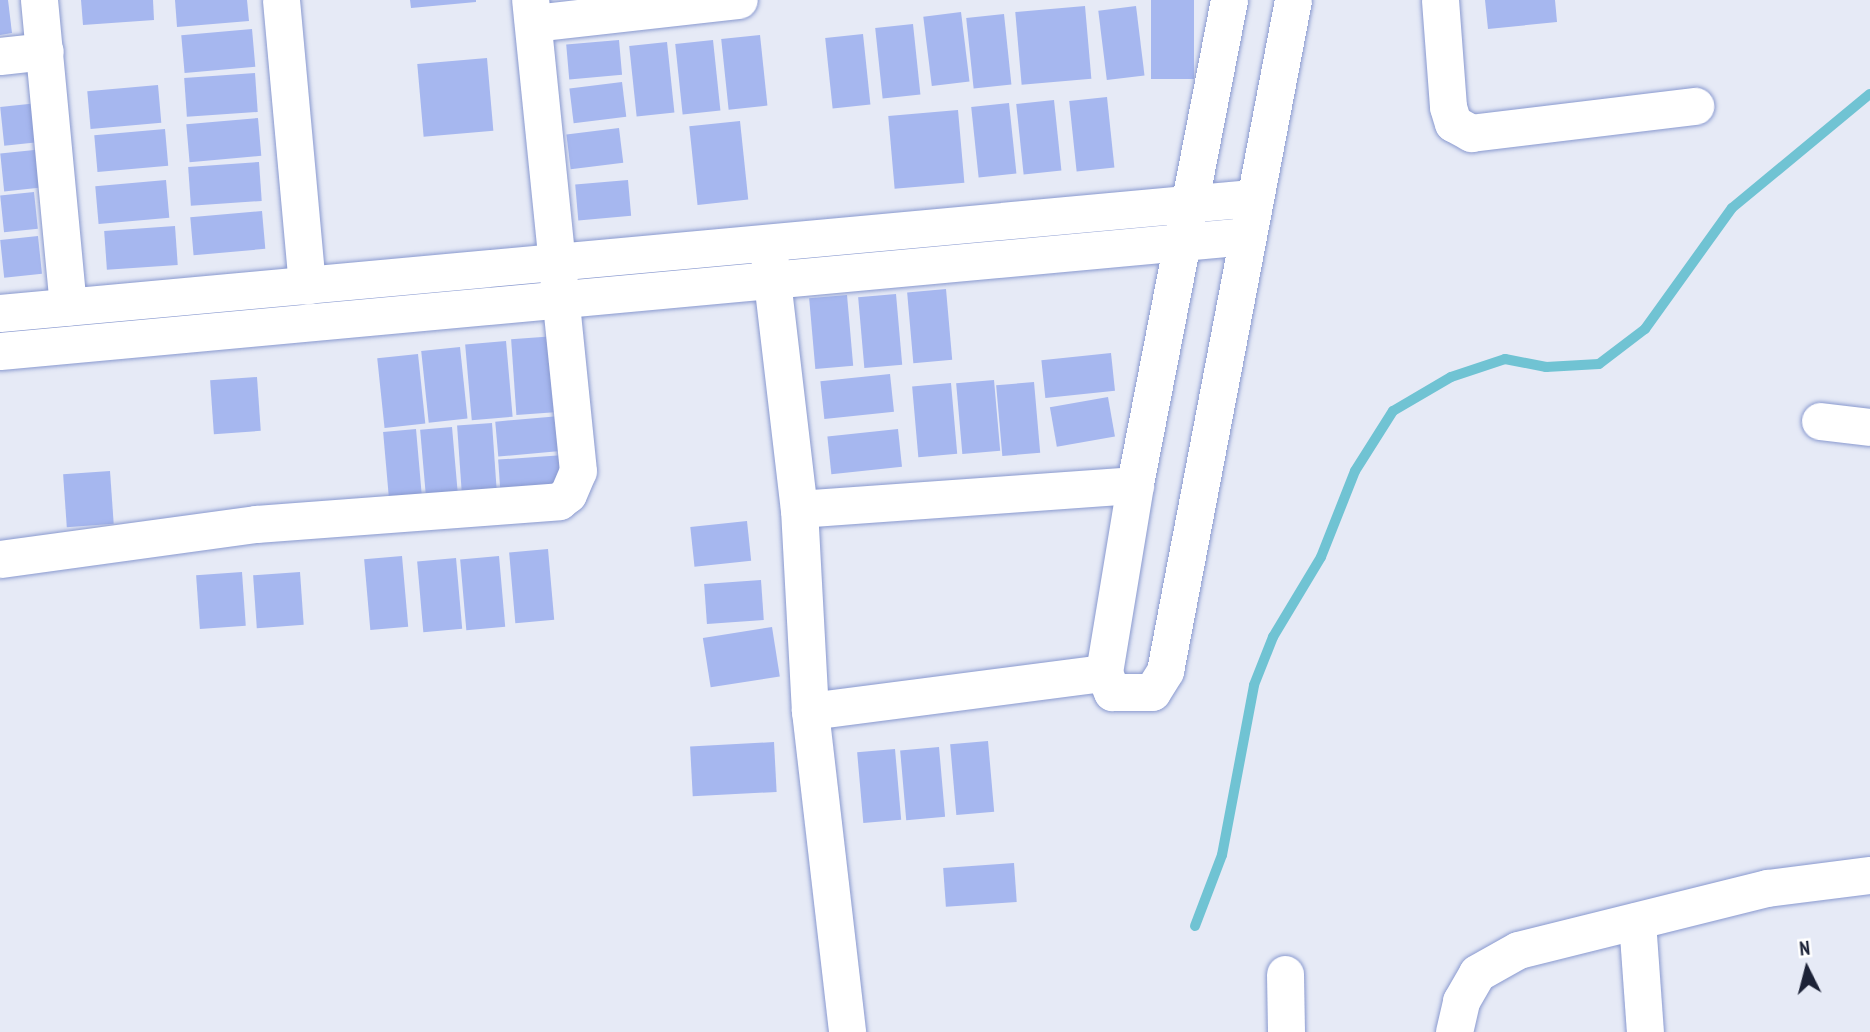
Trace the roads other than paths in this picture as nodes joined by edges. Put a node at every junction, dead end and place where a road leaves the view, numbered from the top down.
1 (39, 0) edge
2 (281, 0) edge
3 (739, 0) edge
4 (1229, 0) edge
5 (1293, 0) edge
6 (1440, 0) edge
7 (532, 12) edge
8 (45, 51) junction
9 (0, 56) edge
10 (1695, 106) dead end
11 (1252, 198) junction
12 (1193, 202) junction
13 (1247, 236) junction
14 (768, 240) junction
15 (1183, 244) junction
16 (559, 261) junction
17 (771, 280) junction
18 (307, 286) junction
19 (560, 300) junction
20 (68, 307) junction
21 (0, 313) edge
22 (0, 351) edge
23 (1820, 421) dead end
24 (1870, 427) edge
25 (1135, 485) junction
26 (799, 509) junction
27 (0, 559) edge
28 (1104, 674) junction
29 (810, 711) junction
30 (1870, 875) edge
31 (1637, 921) junction
32 (1285, 974) dead end
33 (847, 1032) edge
34 (1286, 1032) edge
35 (1454, 1032) edge
36 (1645, 1032) edge

1 - 8 street
2 - 18 street
3 - 7 street
4 - 12 street
5 - 11 street
6 - 10 street
7 - 16 street
8 - 9 street
8 - 20 street
11 - 12 street
11 - 13 street
12 - 14 street
12 - 15 street
13 - 15 street
13 - 28 street
14 - 16 street
14 - 17 street
15 - 17 street
15 - 25 street
16 - 18 street
16 - 19 street
17 - 19 street
17 - 26 street
18 - 20 street
19 - 22 street
19 - 27 street
20 - 21 street
23 - 24 street
25 - 26 street
25 - 28 street
26 - 29 street
28 - 29 street
29 - 33 street
30 - 31 street
31 - 35 street
31 - 36 street
32 - 34 street

